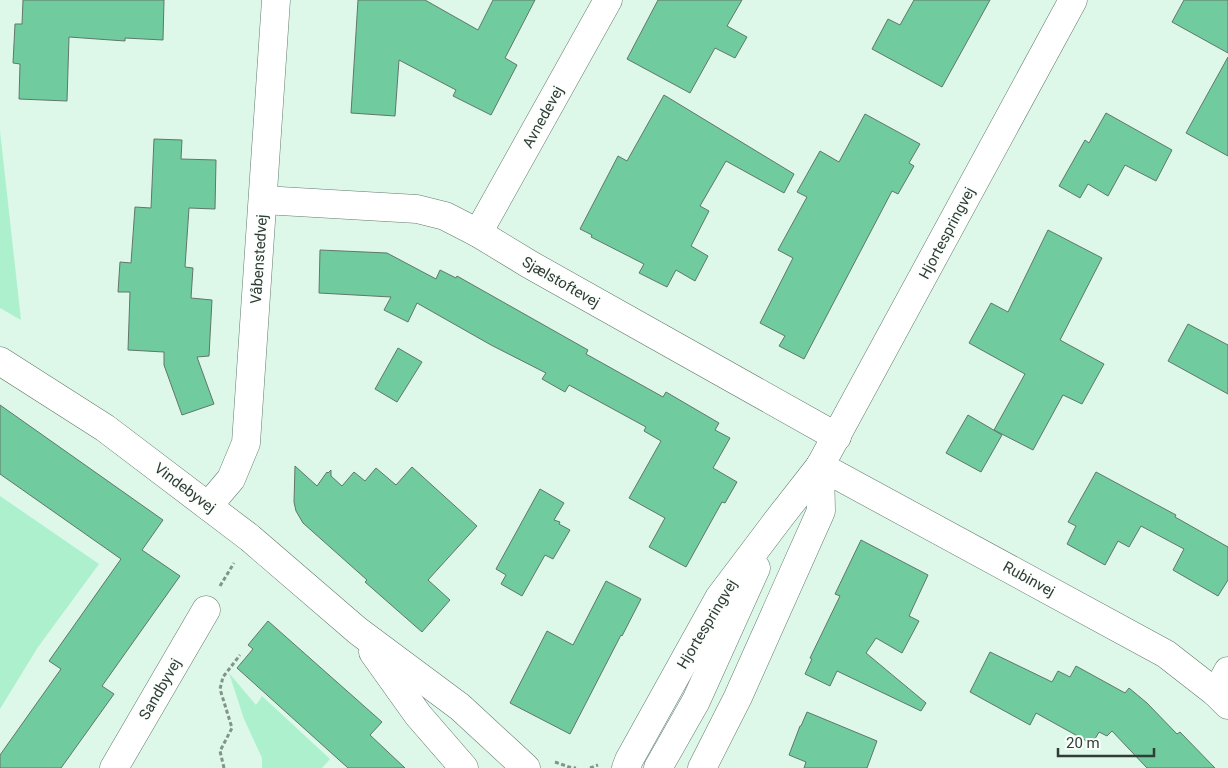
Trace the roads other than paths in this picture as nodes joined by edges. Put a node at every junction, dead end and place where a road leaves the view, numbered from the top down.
1 (276, 0) edge
2 (608, 0) edge
3 (1073, 0) edge
4 (263, 200) junction
5 (478, 233) junction
6 (0, 361) edge
7 (837, 437) junction
8 (820, 466) junction
9 (208, 506) junction
10 (777, 521) junction
11 (206, 610) road end
12 (358, 631) junction
13 (1224, 690) edge
14 (114, 768) edge
15 (464, 768) edge
16 (526, 768) edge
17 (626, 768) edge
18 (658, 768) edge
19 (702, 768) edge

1 - 4 street, Våbenstedvej
2 - 5 street, Avnedevej
3 - 7 street, Hjortespringvej
4 - 5 street, Sjælstoftevej
4 - 9 street, Våbenstedvej
5 - 7 street, Sjælstoftevej
6 - 9 street, Vindebyvej
7 - 8 street, Hjortespringvej
8 - 10 street, Hjortespringvej
8 - 13 street, Rubinvej
8 - 19 street
9 - 12 street, Vindebyvej
10 - 17 street, Hjortespringvej
10 - 18 street
11 - 14 street, Sandbyvej
12 - 15 street, Vindebyvej
12 - 16 street, Vindebyvej

